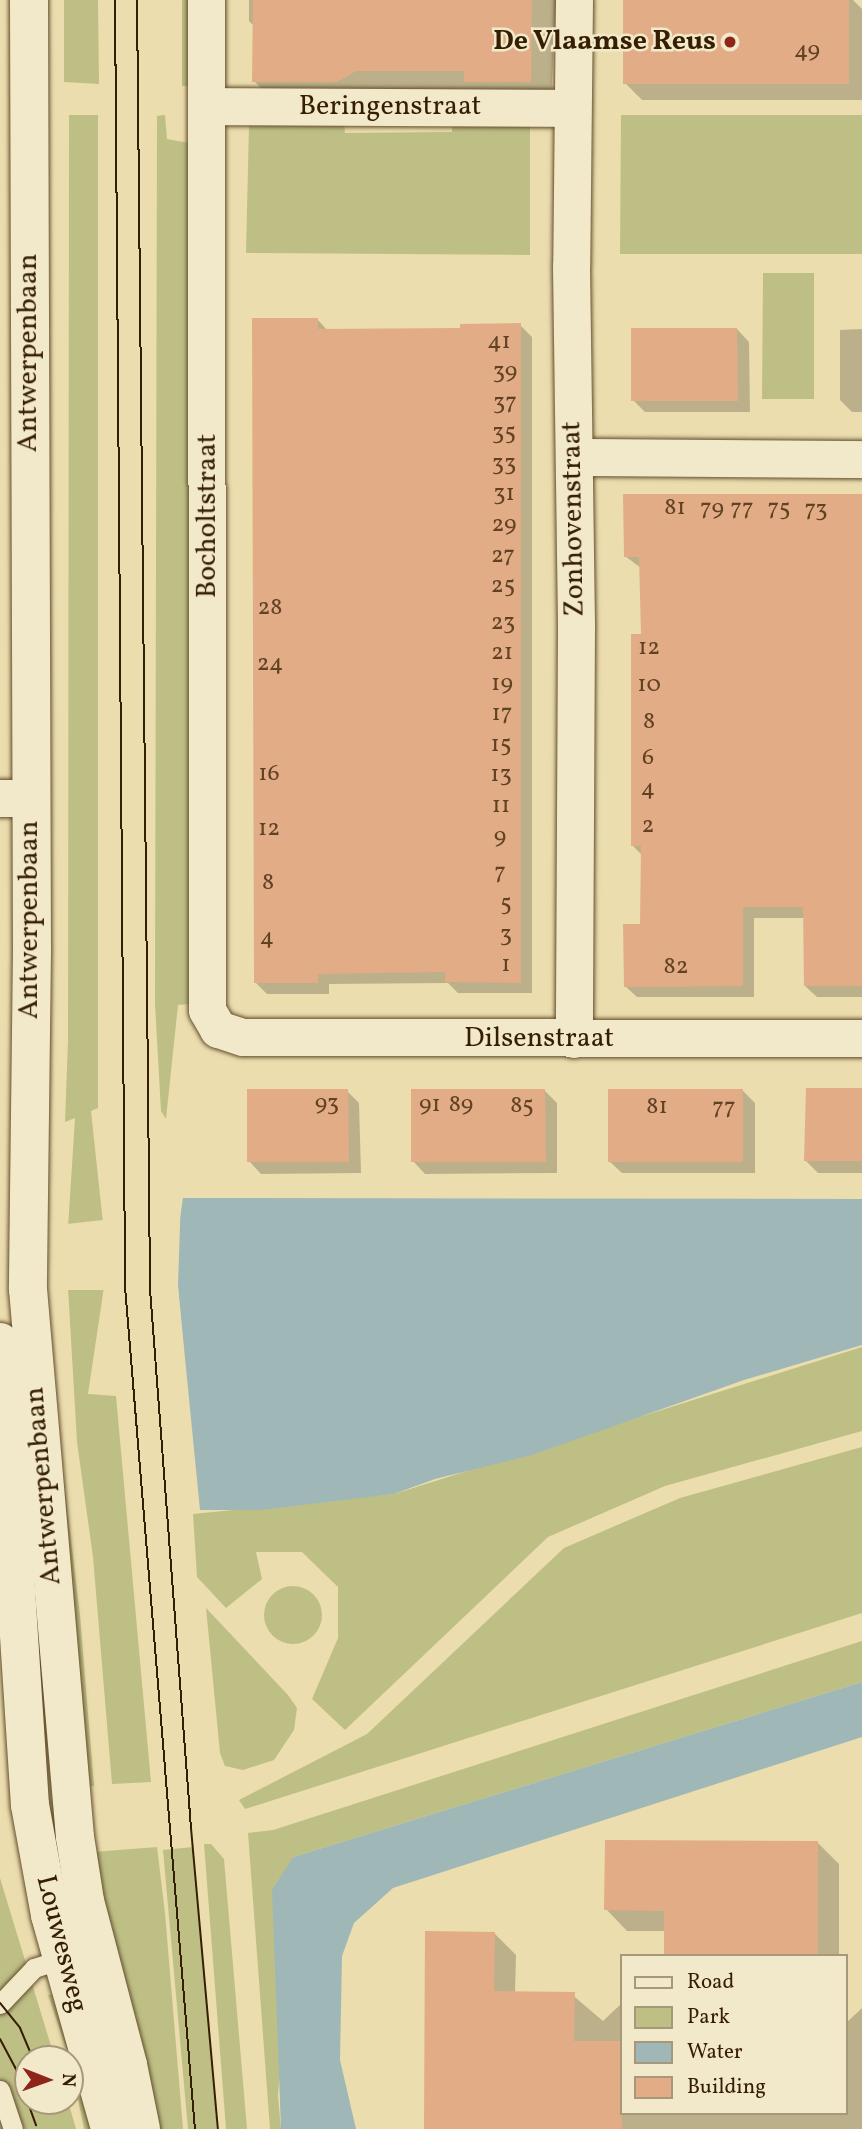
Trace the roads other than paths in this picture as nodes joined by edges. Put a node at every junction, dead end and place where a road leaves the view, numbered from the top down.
1 (29, 0) edge
2 (206, 0) edge
3 (574, 0) edge
4 (208, 106) junction
5 (572, 108) junction
6 (574, 457) junction
7 (862, 459) edge
8 (15, 798) edge
9 (218, 1029) joint
10 (862, 1038) edge
11 (574, 1039) junction
12 (0, 1342) edge
13 (75, 1838) joint
14 (36, 1839) joint
15 (62, 1959) junction
16 (106, 1982) junction
17 (0, 2004) edge
18 (0, 2090) edge
19 (13, 2129) edge
20 (110, 2129) edge
21 (141, 2129) edge

1 - 8 street, Antwerpenbaan
2 - 4 street, Bocholtstraat
3 - 5 street, Zonhovenstraat
4 - 5 street, Beringenstraat
4 - 9 street, Bocholtstraat
5 - 6 street, Zonhovenstraat
6 - 7 street
6 - 11 street, Zonhovenstraat
8 - 13 street, Antwerpenbaan
9 - 11 street, Dilsenstraat
10 - 11 street, Dilsenstraat
12 - 14 street, Antwerpenbaan
13 - 16 street, Louwesweg
14 - 15 street, Louwesweg
15 - 16 lane
15 - 17 lane
15 - 20 street, Louwesweg
16 - 21 street, Louwesweg
18 - 19 lane

